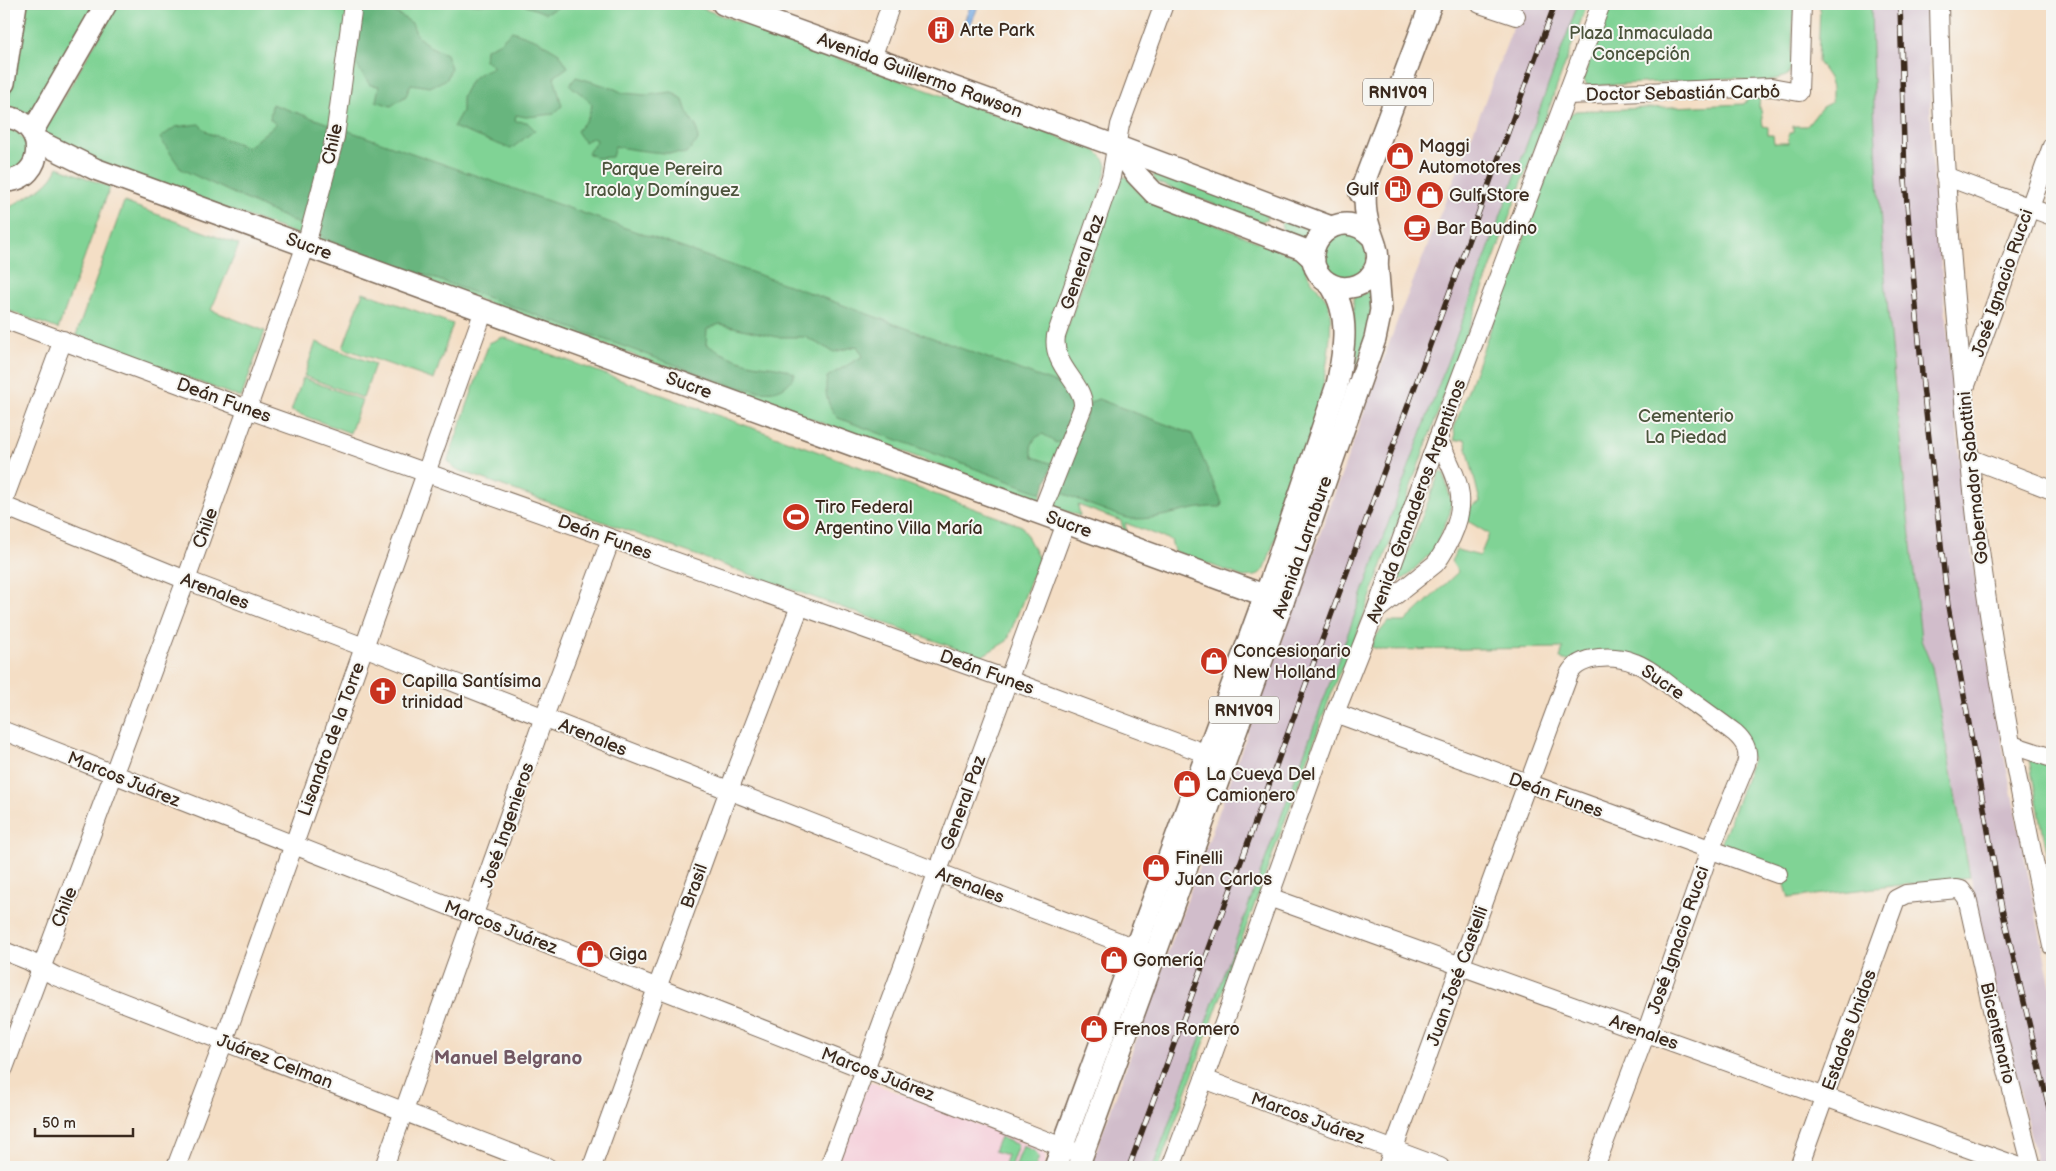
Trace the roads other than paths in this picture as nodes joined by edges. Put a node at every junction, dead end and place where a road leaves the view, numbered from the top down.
1 (16, 4) edge
2 (106, 4) edge
3 (353, 4) edge
4 (723, 4) edge
5 (891, 4) edge
6 (1164, 4) edge
7 (1431, 4) edge
8 (1480, 4) edge
9 (1601, 4) edge
10 (1802, 4) edge
11 (1939, 4) edge
12 (1516, 16) dead end
13 (872, 58) junction
14 (4, 83) edge
15 (1568, 95) junction
16 (4, 118) edge
17 (34, 136) junction
18 (1116, 146) junction
19 (2052, 146) edge
20 (95, 169) junction
21 (1945, 176) junction
22 (14, 179) edge
23 (1366, 180) junction
24 (2029, 207) junction
25 (2052, 216) edge
26 (1331, 227) junction
27 (1372, 237) junction
28 (306, 246) junction
29 (1314, 260) junction
30 (1377, 261) junction
31 (1330, 284) junction
32 (484, 310) junction
33 (4, 319) edge
34 (63, 340) junction
35 (1964, 393) junction
36 (247, 409) junction
37 (1438, 438) junction
38 (1969, 458) junction
39 (425, 473) junction
40 (2052, 490) edge
41 (4, 499) edge
42 (4, 506) edge
43 (1042, 514) junction
44 (1066, 523) junction
45 (611, 539) junction
46 (186, 580) junction
47 (1274, 599) junction
48 (800, 606) junction
49 (1376, 610) junction
50 (364, 647) junction
51 (1572, 669) joint
52 (1009, 680) junction
53 (1334, 713) junction
54 (544, 718) junction
55 (4, 731) edge
56 (1744, 742) joint
57 (2012, 744) junction
58 (1207, 754) junction
59 (2052, 758) edge
60 (114, 775) junction
61 (1528, 785) junction
62 (729, 790) junction
63 (292, 846) junction
64 (1710, 850) junction
65 (937, 872) junction
66 (1778, 874) dead end
67 (2052, 880) edge
68 (1902, 895) joint
69 (1269, 897) junction
70 (2043, 905) junction
71 (475, 916) junction
72 (2052, 946) edge
73 (4, 951) edge
74 (1145, 952) junction
75 (1461, 966) junction
76 (41, 968) junction
77 (657, 987) junction
78 (1646, 1033) junction
79 (224, 1041) junction
80 (4, 1068) edge
81 (865, 1069) junction
82 (1204, 1079) junction
83 (1825, 1097) junction
84 (404, 1111) junction
85 (1063, 1147) junction
86 (1393, 1150) junction
87 (1080, 1161) edge
88 (176, 1167) edge
89 (384, 1167) edge
90 (547, 1167) edge
91 (592, 1167) edge
92 (829, 1167) edge
93 (1055, 1167) edge
94 (1171, 1167) edge
95 (1387, 1167) edge
96 (1440, 1167) edge
97 (1595, 1167) edge
98 (1799, 1167) edge
99 (2020, 1167) edge
100 (2032, 1167) edge

1 - 14 main road
2 - 17 main road
3 - 28 street, Chile
4 - 13 main road, Avenida Guillermo Rawson
5 - 13 street
6 - 18 street, General Paz
7 - 23 main road, RN1V09
8 - 12 street
9 - 15 street, Avenida Granaderos Argentinos
10 - 15 street, Doctor Sebastián Carbó
11 - 21 street, Gobernador Sabattini
13 - 18 main road, Avenida Guillermo Rawson
15 - 37 street, Avenida Granaderos Argentinos
16 - 17 main road, Sucre
17 - 20 main road, Sucre
17 - 22 main road
18 - 26 main road, Avenida Guillermo Rawson
18 - 29 main road
18 - 43 street, General Paz
19 - 24 street, José Ignacio Rucci
20 - 22 main road, Sucre
20 - 28 main road, Sucre
21 - 24 street
21 - 35 street, Gobernador Sabattini
23 - 26 main road, RN1V09
23 - 27 main road, RN1V09
24 - 25 street
24 - 35 street, José Ignacio Rucci
26 - 27 main road
26 - 29 main road, RN1V09
27 - 30 main road, RN1V09
28 - 32 main road, Sucre
28 - 36 street, Chile
29 - 31 main road, RN1V09
30 - 31 main road
30 - 47 main road, Avenida Larrabure / RN1V09
31 - 47 main road, Avenida Larrabure / RN1V09
32 - 39 street, Lisandro de la Torre
32 - 43 main road, Sucre
33 - 34 street, Deán Funes
34 - 36 street, Deán Funes
34 - 41 street
35 - 38 street, Gobernador Sabattini
36 - 39 street, Deán Funes
36 - 46 street, Chile
37 - 49 street, Avenida Granaderos Argentinos
37 - 49 street
38 - 40 street
38 - 57 street, Gobernador Sabattini
39 - 45 street, Deán Funes
39 - 50 street, Lisandro de la Torre
42 - 46 street, Arenales
43 - 44 main road, Sucre
44 - 47 main road, Sucre
44 - 52 street, General Paz
45 - 48 street, Deán Funes
45 - 54 street, José Ingenieros
46 - 50 street, Arenales
46 - 60 street, Chile
47 - 58 main road, Avenida Larrabure / RN1V09
47 - 74 main road, Avenida Larrabure / RN1V09
48 - 52 street, Deán Funes
48 - 62 street, Brasil
49 - 53 street, Avenida Granaderos Argentinos
50 - 54 street, Arenales
50 - 63 street, Lisandro de la Torre
51 - 56 street, Sucre
51 - 61 street, Juan José Castelli
52 - 58 street, Deán Funes
52 - 65 street, General Paz
53 - 61 street, Deán Funes
53 - 69 street, Avenida Granaderos Argentinos
54 - 62 street, Arenales
54 - 71 street, José Ingenieros
55 - 60 street, Marcos Juárez
56 - 64 street, José Ignacio Rucci
57 - 59 street
57 - 70 street, Gobernador Sabattini
58 - 74 main road, Avenida Larrabure / RN1V09
60 - 63 street, Marcos Juárez
60 - 76 street, Chile
61 - 64 street, Deán Funes
61 - 75 street, Juan José Castelli
62 - 65 street, Arenales
62 - 77 street, Brasil
63 - 71 street, Marcos Juárez
63 - 79 street, Lisandro de la Torre
64 - 66 street, Deán Funes
64 - 78 street, José Ignacio Rucci
65 - 74 street, Arenales
65 - 81 street, General Paz
67 - 70 street
68 - 83 street, Estados Unidos
68 - 100 street, Bicentenario
69 - 75 street, Arenales
69 - 82 street, Avenida Granaderos Argentinos
70 - 72 street, Gobernador Sabattini
71 - 77 street, Marcos Juárez
71 - 84 street, José Ingenieros
73 - 76 street, Juárez Celman
74 - 85 main road, Avenida Larrabure / RN1V09
74 - 87 main road, Avenida Larrabure / RN1V09
75 - 78 street, Arenales
75 - 86 street, Juan José Castelli
76 - 79 street, Juárez Celman
76 - 80 street, Chile
77 - 81 street, Marcos Juárez
77 - 91 street, Brasil
78 - 83 street, Arenales
78 - 97 street, José Ignacio Rucci
79 - 84 street, Juárez Celman
79 - 88 street, Lisandro de la Torre
81 - 85 street, Marcos Juárez
81 - 92 street, General Paz
82 - 86 street, Marcos Juárez
82 - 94 street, Avenida Granaderos Argentinos
83 - 98 street, Estados Unidos
83 - 99 street, Arenales
84 - 89 street, José Ingenieros
84 - 90 street, Juárez Celman
85 - 87 street, Marcos Juárez
85 - 93 main road, Avenida Larrabure / RN1V09
86 - 95 street, Juan José Castelli
86 - 96 street, Marcos Juárez

